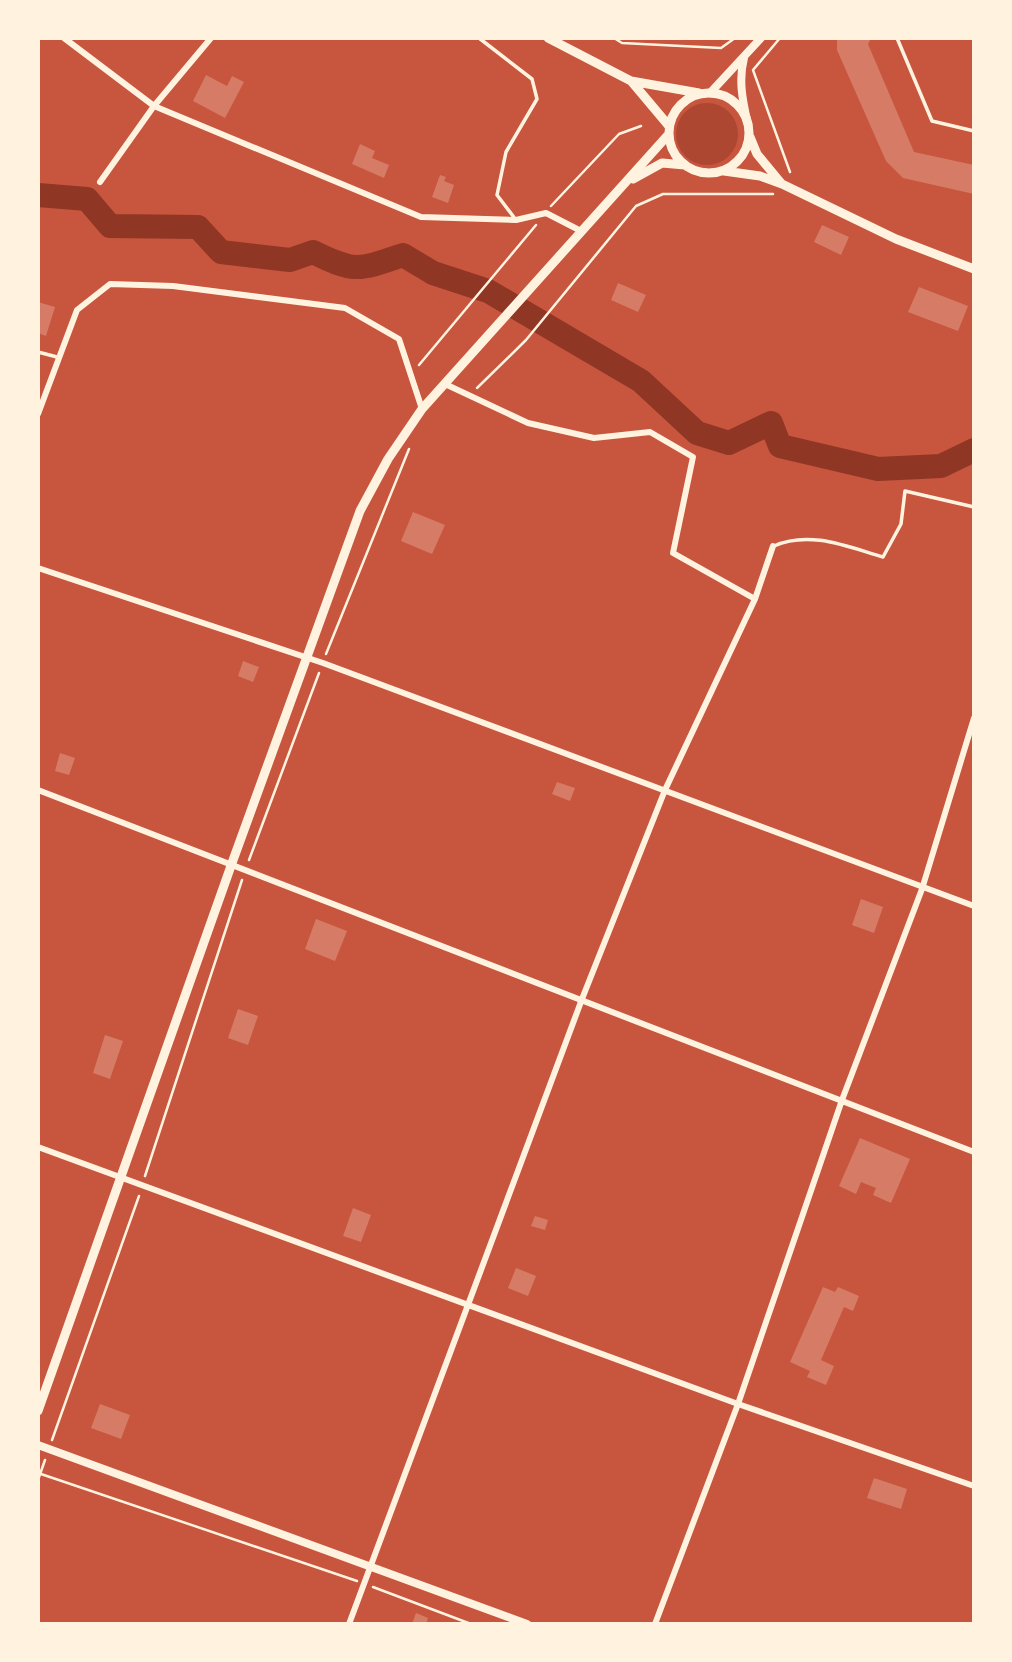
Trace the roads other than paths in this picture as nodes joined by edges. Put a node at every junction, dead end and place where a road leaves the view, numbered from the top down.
1 (64, 38) edge
2 (211, 38) edge
3 (479, 38) edge
4 (548, 38) edge
5 (761, 38) edge
6 (897, 38) edge
7 (744, 58) junction
8 (631, 81) junction
9 (705, 93) junction
10 (154, 106) junction
11 (749, 129) junction
12 (669, 131) junction
13 (974, 131) edge
14 (685, 165) junction
15 (724, 170) junction
16 (100, 182) dead end
17 (629, 182) junction
18 (782, 184) junction
19 (516, 220) junction
20 (581, 231) junction
21 (974, 269) edge
22 (38, 352) edge
23 (57, 358) junction
24 (445, 384) junction
25 (422, 409) junction
26 (38, 414) edge
27 (974, 507) edge
28 (773, 546) joint
29 (38, 568) edge
30 (755, 599) junction
31 (306, 657) junction
32 (974, 718) edge
33 (38, 790) edge
34 (665, 790) junction
35 (232, 863) junction
36 (922, 889) junction
37 (974, 906) edge
38 (582, 999) junction
39 (842, 1100) junction
40 (38, 1147) edge
41 (974, 1152) edge
42 (123, 1177) junction
43 (470, 1306) junction
44 (738, 1404) junction
45 (38, 1410) edge
46 (38, 1445) edge
47 (974, 1486) edge
48 (372, 1564) junction
49 (349, 1623) edge
50 (527, 1623) edge
51 (655, 1623) edge

1 - 10 street
2 - 10 street
3 - 19 lane
4 - 8 main road
5 - 7 street
6 - 13 lane
7 - 9 street
7 - 11 street
8 - 9 main road
8 - 12 main road
9 - 11 main road
9 - 12 main road
10 - 16 street
10 - 19 street
11 - 15 main road
11 - 18 main road
12 - 14 main road
12 - 17 main road
14 - 15 main road
14 - 17 main road
15 - 18 main road
17 - 20 main road
18 - 21 main road
19 - 20 street
20 - 24 main road
22 - 23 lane
23 - 25 street
23 - 26 street
24 - 25 main road
24 - 30 street
25 - 31 main road
27 - 28 lane
28 - 30 street
29 - 31 street
30 - 34 street
31 - 34 street
31 - 35 main road
32 - 36 street
33 - 35 street
34 - 36 street
34 - 38 street
35 - 38 street
35 - 42 main road
36 - 37 street
36 - 39 street
38 - 39 street
38 - 43 street
39 - 41 street
39 - 44 street
40 - 42 street
42 - 43 street
42 - 45 main road
43 - 44 street
43 - 48 street
44 - 47 street
44 - 51 street
46 - 48 street
48 - 49 street
48 - 50 street

